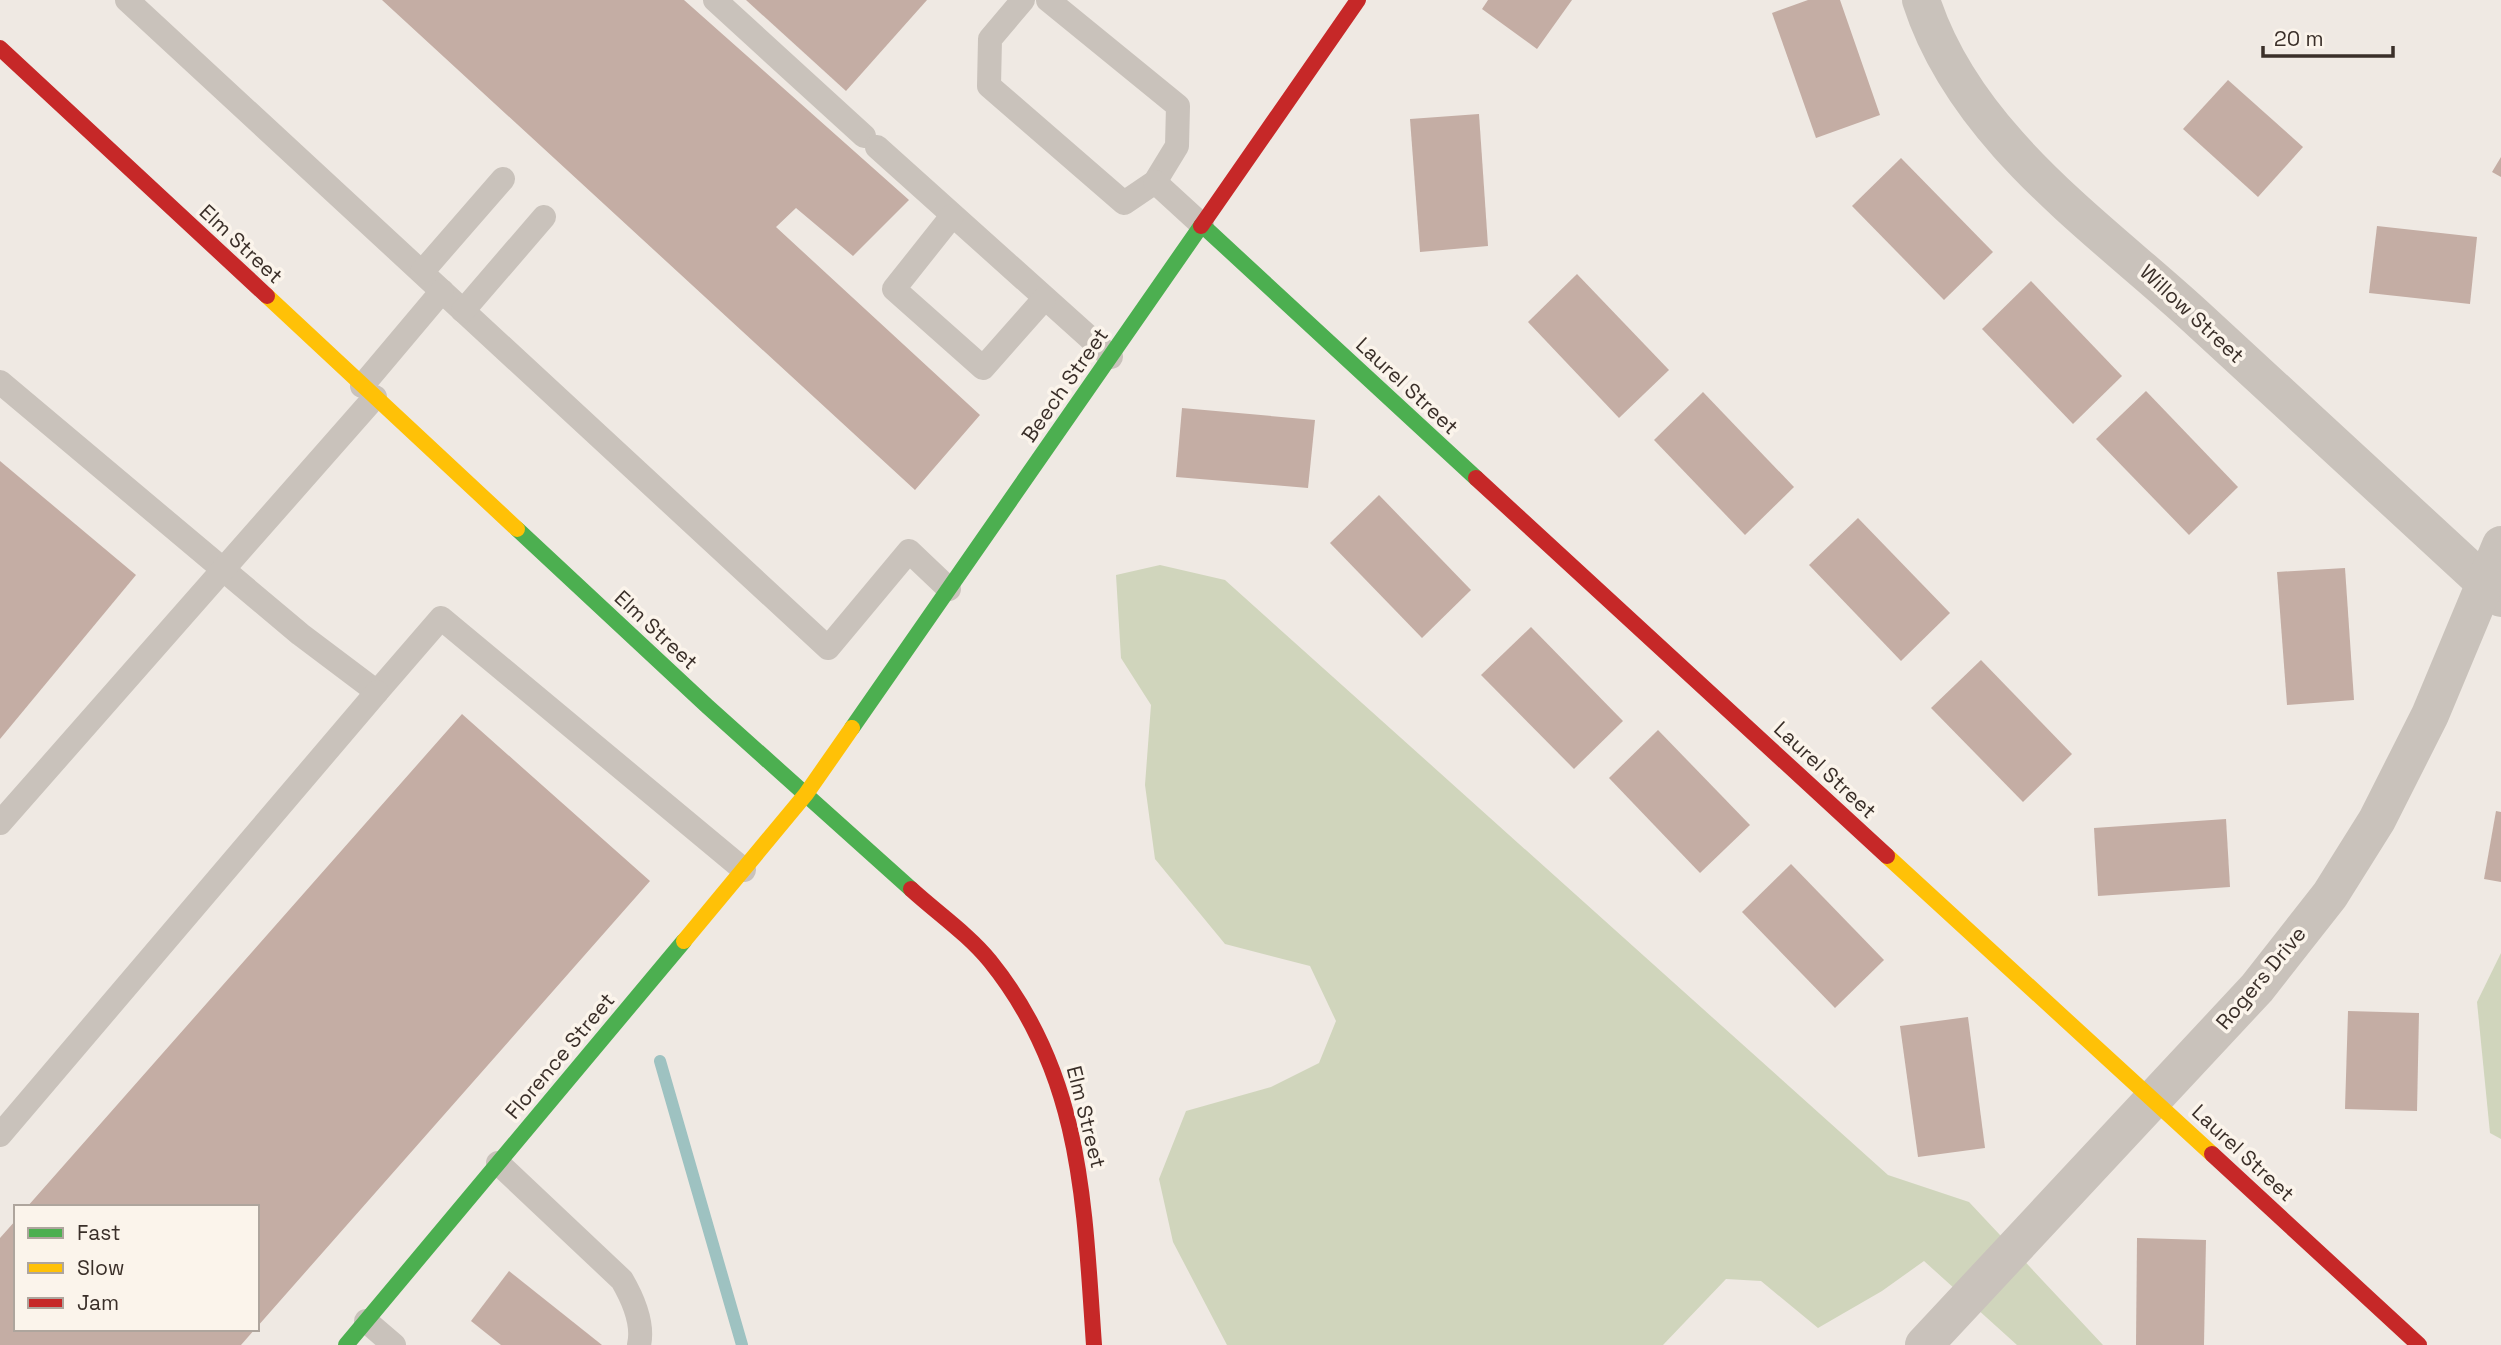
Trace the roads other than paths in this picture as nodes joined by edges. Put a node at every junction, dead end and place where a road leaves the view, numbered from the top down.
1 (127, 0) edge
2 (715, 0) edge
3 (1023, 0) edge
4 (1048, 0) edge
5 (1358, 0) edge
6 (1921, 0) edge
7 (0, 48) edge
8 (503, 179) dead end
9 (1155, 182) junction
10 (952, 216) junction
11 (544, 217) dead end
12 (1202, 225) junction
13 (422, 272) junction
14 (442, 291) junction
15 (1044, 299) junction
16 (463, 311) junction
17 (1111, 356) junction
18 (0, 382) edge
19 (369, 392) junction
20 (2501, 545) edge
21 (224, 568) junction
22 (949, 589) junction
23 (2493, 590) edge
24 (377, 692) junction
25 (806, 794) junction
26 (0, 823) edge
27 (744, 870) junction
28 (2154, 1099) junction
29 (0, 1135) edge
30 (498, 1163) junction
31 (366, 1321) junction
32 (346, 1345) edge
33 (394, 1345) edge
34 (639, 1345) edge
35 (1094, 1345) edge
36 (1924, 1345) edge
37 (2419, 1345) edge

1 - 13 lane
2 - 10 lane
3 - 9 lane
4 - 9 lane
5 - 12 street, Beech Street
6 - 23 street, Willow Street
7 - 19 street, Elm Street
8 - 13 lane
9 - 12 lane
10 - 15 lane
10 - 15 lane
11 - 16 lane
12 - 17 street, Beech Street
12 - 28 street, Laurel Street
13 - 14 lane
14 - 16 lane
14 - 19 lane
15 - 17 lane
16 - 22 lane
17 - 22 street, Beech Street
18 - 21 lane
19 - 21 lane
19 - 25 street, Elm Street
20 - 23 street, Rogers Drive
21 - 24 lane
21 - 26 lane
22 - 25 street, Beech Street
23 - 28 street, Rogers Drive
24 - 27 lane
24 - 29 lane
25 - 27 street, Florence Street
25 - 35 street, Elm Street
27 - 30 street, Florence Street
28 - 36 street, Rogers Drive
28 - 37 street, Laurel Street
30 - 31 street, Florence Street
30 - 34 lane
31 - 32 street, Florence Street
31 - 33 lane

